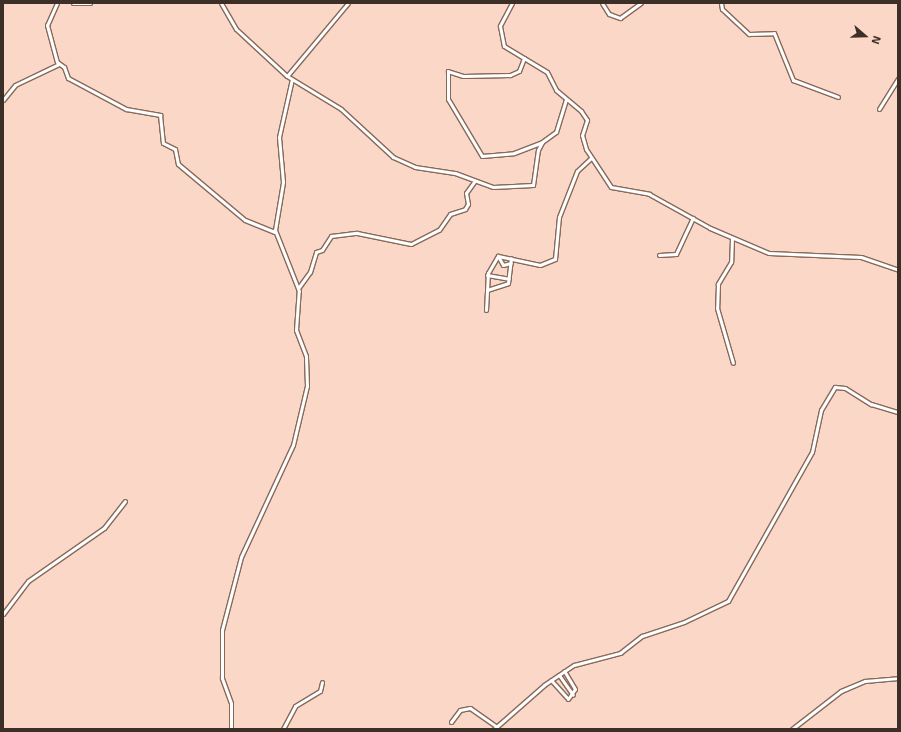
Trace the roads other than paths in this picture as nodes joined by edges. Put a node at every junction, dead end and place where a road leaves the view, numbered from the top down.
1 (57, 3) edge
2 (73, 3) edge
3 (221, 3) edge
4 (348, 3) edge
5 (512, 3) edge
6 (602, 3) edge
7 (642, 3) edge
8 (721, 3) edge
9 (90, 4) edge
10 (524, 58) junction
11 (59, 64) junction
12 (287, 76) junction
13 (898, 78) edge
14 (292, 79) junction
15 (838, 97) dead end
16 (3, 100) edge
17 (566, 100) junction
18 (879, 109) dead end
19 (542, 142) junction
20 (591, 158) junction
21 (474, 182) junction
22 (693, 218) junction
23 (275, 232) junction
24 (732, 238) junction
25 (498, 256) junction
26 (659, 256) dead end
27 (511, 258) junction
28 (511, 263) junction
29 (898, 270) edge
30 (487, 275) junction
31 (509, 279) junction
32 (298, 288) junction
33 (487, 290) junction
34 (486, 310) dead end
35 (733, 363) dead end
36 (898, 412) edge
37 (125, 501) dead end
38 (3, 614) edge
39 (564, 671) junction
40 (559, 675) junction
41 (898, 678) edge
42 (551, 680) junction
43 (322, 682) dead end
44 (573, 695) junction
45 (451, 722) dead end
46 (496, 726) junction
47 (231, 729) edge
48 (283, 729) edge
49 (494, 729) edge
50 (792, 729) edge

1 - 11 street
2 - 9 street
3 - 12 street
4 - 12 street
5 - 10 street
6 - 7 street
8 - 15 street
10 - 17 street
10 - 19 street
11 - 16 street
11 - 23 street
12 - 14 street
13 - 18 street
14 - 21 street
14 - 23 street
17 - 19 street
17 - 20 street
19 - 21 street
20 - 22 street
20 - 27 street
21 - 32 street
22 - 24 street
22 - 26 street
23 - 32 street
24 - 29 street
24 - 35 street
25 - 27 street
25 - 28 street
25 - 30 street
27 - 28 street
28 - 31 street
30 - 31 street
30 - 33 street
31 - 33 street
32 - 47 street
33 - 34 street
36 - 39 street
37 - 38 street
39 - 40 street
39 - 44 street
40 - 42 street
40 - 44 street
41 - 50 street
42 - 44 street
42 - 46 street
43 - 48 street
45 - 46 street
46 - 49 street

